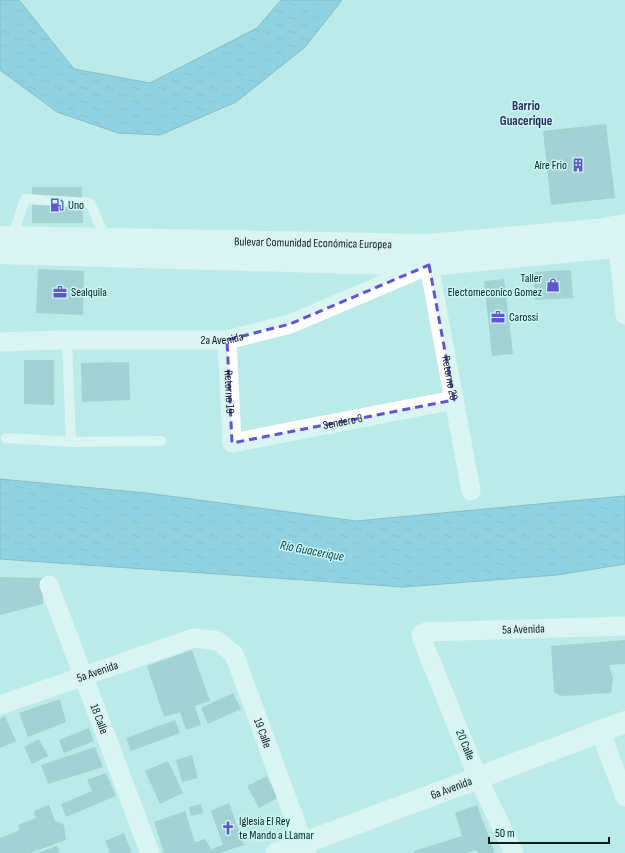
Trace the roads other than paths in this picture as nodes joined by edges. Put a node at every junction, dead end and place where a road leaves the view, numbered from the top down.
1 (625, 225) edge
2 (106, 239) junction
3 (4, 243) edge
4 (622, 246) edge
5 (429, 265) junction
6 (625, 315) edge
7 (67, 340) junction
8 (226, 340) junction
9 (0, 342) edge
10 (454, 400) junction
11 (6, 438) dead end
12 (161, 441) dead end
13 (71, 442) junction
14 (232, 443) joint
15 (471, 491) dead end
16 (49, 585) dead end
17 (625, 626) edge
18 (421, 634) joint
19 (194, 638) joint
20 (83, 676) junction
21 (0, 705) edge
22 (625, 722) edge
23 (600, 731) junction
24 (478, 778) junction
25 (625, 797) edge
26 (305, 848) edge
27 (150, 853) edge
28 (276, 853) edge
29 (514, 853) edge

1 - 2 main road, Bulevar Comunidad Económica Europea
2 - 3 main road, Bulevar Comunidad Económica Europea
2 - 3 lane
3 - 5 main road, Bulevar Comunidad Económica Europea
4 - 5 main road, Bulevar Comunidad Económica Europea
4 - 6 street
5 - 8 street, 2a Avenida
5 - 10 street, Retorno 20
7 - 8 street, 2a Avenida
7 - 9 street, 2a Avenida
7 - 13 lane
8 - 14 street, Retorno 19
10 - 14 street, Sendero 3
10 - 15 street, Retorno 20
11 - 13 lane
12 - 13 lane
16 - 20 street, 18 Calle
17 - 18 street, 5a Avenida
18 - 24 street, 20 Calle
19 - 20 street, 5a Avenida
19 - 26 street, 19 Calle
20 - 21 street, 5a Avenida
20 - 27 street, 18 Calle
22 - 23 main road, 6a Avenida
23 - 24 main road, 6a Avenida
23 - 25 street
24 - 26 main road, 6a Avenida
24 - 29 street, 20 Calle
26 - 28 main road, 6a Avenida

